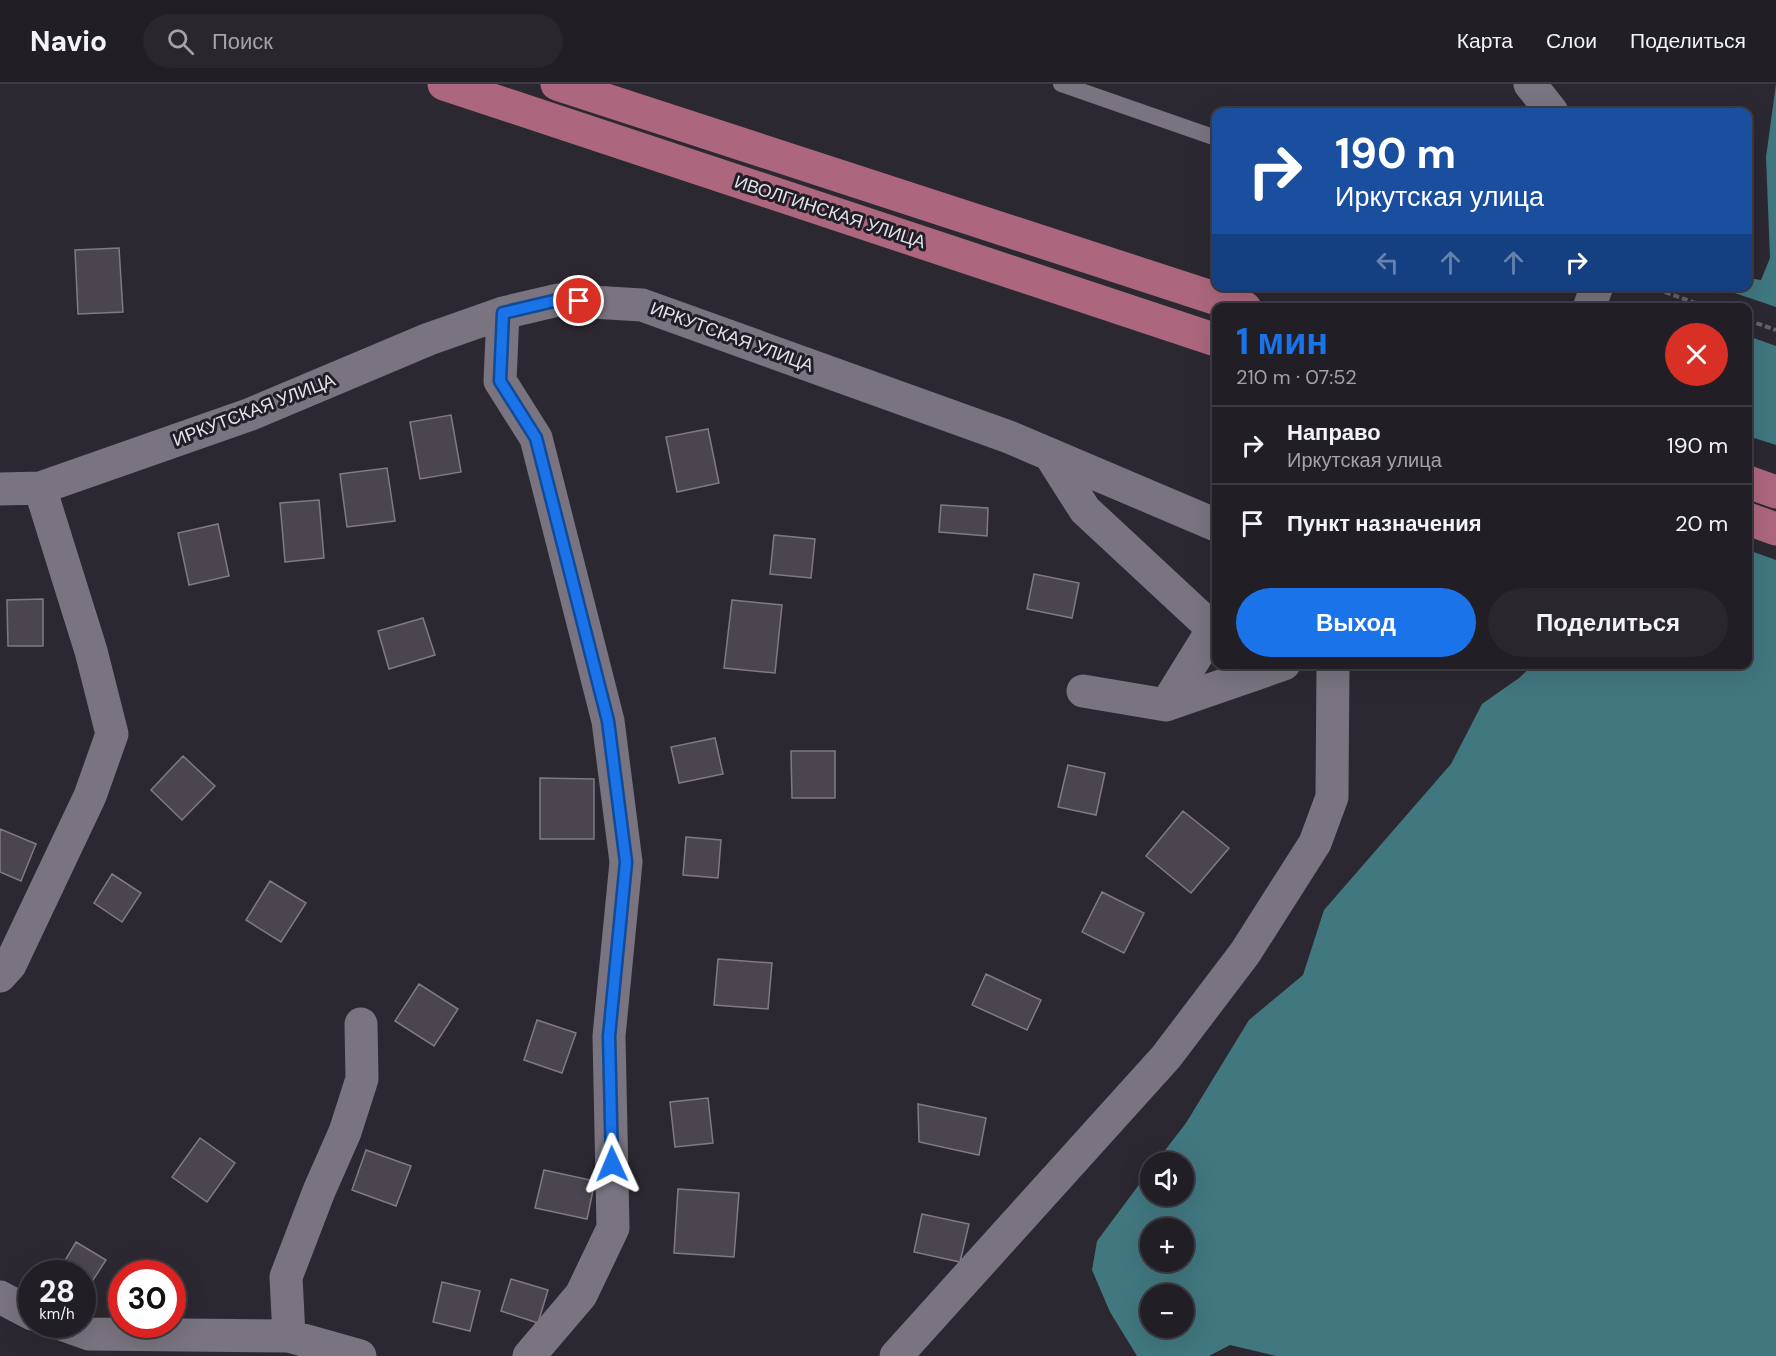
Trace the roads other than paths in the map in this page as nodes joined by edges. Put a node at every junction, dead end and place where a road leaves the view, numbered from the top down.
1 (444, 84) edge
2 (557, 84) edge
3 (1061, 84) edge
4 (1530, 84) edge
5 (1549, 108) edge
6 (1212, 137) edge
7 (1230, 303) edge
8 (503, 313) junction
9 (1212, 339) edge
10 (1050, 455) junction
11 (1752, 483) edge
12 (40, 488) junction
13 (0, 489) edge
14 (1776, 492) edge
15 (1752, 520) edge
16 (1212, 523) edge
17 (1776, 529) edge
18 (1212, 626) edge
19 (1212, 634) edge
20 (1270, 669) edge
21 (1333, 669) edge
22 (1083, 691) dead end
23 (1166, 705) junction
24 (0, 976) edge
25 (361, 1024) dead end
26 (0, 1297) edge
27 (18, 1307) edge
28 (96, 1334) edge
29 (289, 1336) junction
30 (360, 1356) edge
31 (530, 1356) edge
32 (896, 1356) edge

1 - 9 main road, ИВОЛГИНСКАЯ УЛИЦА
2 - 7 main road, ИВОЛГИНСКАЯ УЛИЦА
3 - 6 lane
4 - 5 street
8 - 10 street, ИРКУТСКАЯ УЛИЦА
8 - 12 street, ИРКУТСКАЯ УЛИЦА
8 - 31 street
10 - 16 street, ИРКУТСКАЯ УЛИЦА
10 - 18 street
11 - 14 main road
12 - 13 street, ИРКУТСКАЯ УЛИЦА
12 - 24 street
15 - 17 main road
19 - 23 street
20 - 23 street
21 - 32 street
22 - 23 street
25 - 29 street
26 - 27 street
28 - 29 street
29 - 30 street

